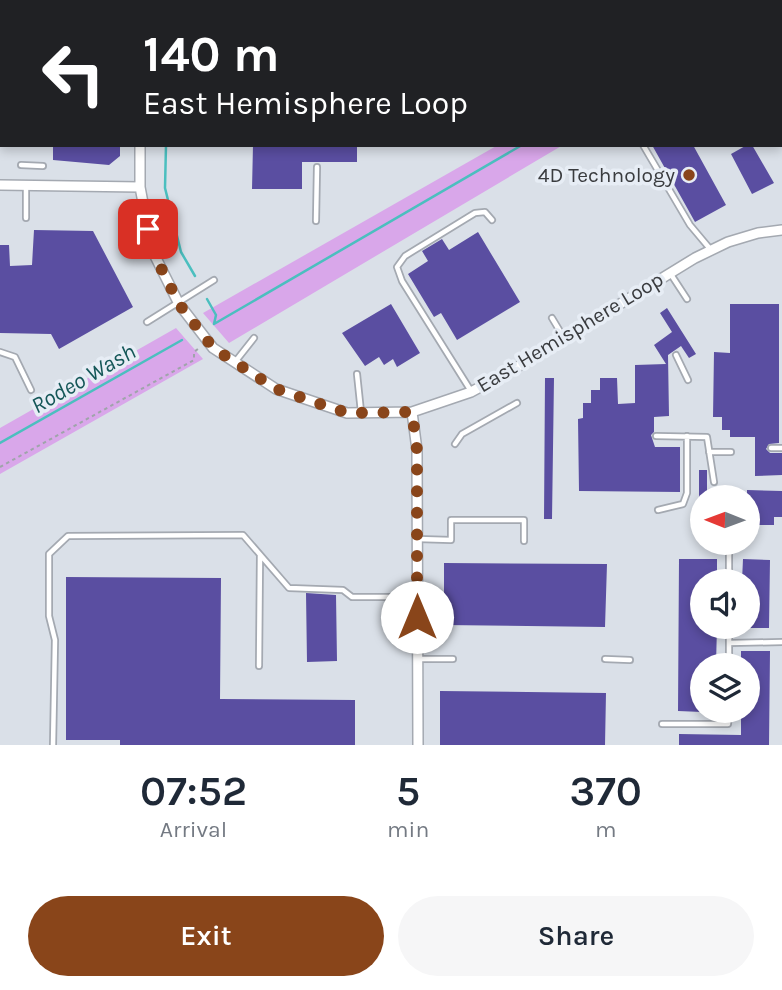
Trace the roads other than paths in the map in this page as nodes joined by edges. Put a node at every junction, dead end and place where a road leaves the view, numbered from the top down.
1 (139, 147) edge
2 (644, 147) edge
3 (21, 165) dead end
4 (43, 166) dead end
5 (317, 167) dead end
6 (0, 185) edge
7 (26, 186) junction
8 (139, 187) junction
9 (26, 218) dead end
10 (492, 220) dead end
11 (317, 221) dead end
12 (782, 230) edge
13 (712, 250) junction
14 (670, 273) junction
15 (214, 280) dead end
16 (687, 299) dead end
17 (179, 304) junction
18 (552, 318) dead end
19 (147, 322) dead end
20 (254, 338) dead end
21 (564, 338) junction
22 (0, 352) edge
23 (676, 355) dead end
24 (234, 362) junction
25 (357, 374) dead end
26 (688, 380) dead end
27 (31, 390) dead end
28 (471, 392) junction
29 (517, 403) dead end
30 (412, 412) junction
31 (361, 413) junction
32 (656, 436) dead end
33 (687, 436) junction
34 (455, 444) dead end
35 (771, 447) dead end
36 (782, 448) edge
37 (709, 452) junction
38 (731, 452) dead end
39 (714, 482) dead end
40 (658, 510) dead end
41 (417, 540) junction
42 (524, 541) dead end
43 (260, 555) junction
44 (417, 597) junction
45 (729, 639) edge
46 (782, 642) edge
47 (729, 643) junction
48 (729, 653) edge
49 (453, 659) dead end
50 (605, 659) dead end
51 (417, 660) junction
52 (629, 660) dead end
53 (259, 666) dead end
54 (729, 723) edge
55 (662, 724) dead end
56 (53, 745) edge
57 (418, 745) edge

1 - 8 street, East Hemisphere Loop
2 - 13 lane
3 - 4 lane
5 - 11 lane
6 - 7 street
7 - 8 street
7 - 9 lane
8 - 17 street, East Hemisphere Loop
10 - 28 lane
12 - 13 street, East Hemisphere Loop
13 - 14 street, East Hemisphere Loop
14 - 16 lane
14 - 21 street, East Hemisphere Loop
15 - 17 lane
17 - 19 lane
17 - 24 street, East Hemisphere Loop
18 - 21 lane
20 - 24 lane
21 - 28 street, East Hemisphere Loop
22 - 27 lane
23 - 26 lane
24 - 31 street, East Hemisphere Loop
25 - 31 lane
28 - 30 street, East Hemisphere Loop
29 - 34 lane
30 - 31 street, East Hemisphere Loop
30 - 41 street
32 - 33 lane
33 - 37 lane
33 - 40 lane
35 - 36 lane
37 - 38 lane
37 - 39 lane
41 - 42 lane
41 - 44 street
43 - 44 lane
43 - 53 lane
43 - 56 lane
44 - 51 street
45 - 47 lane
46 - 47 lane
47 - 48 lane
49 - 51 lane
50 - 52 lane
51 - 57 street
54 - 55 lane

